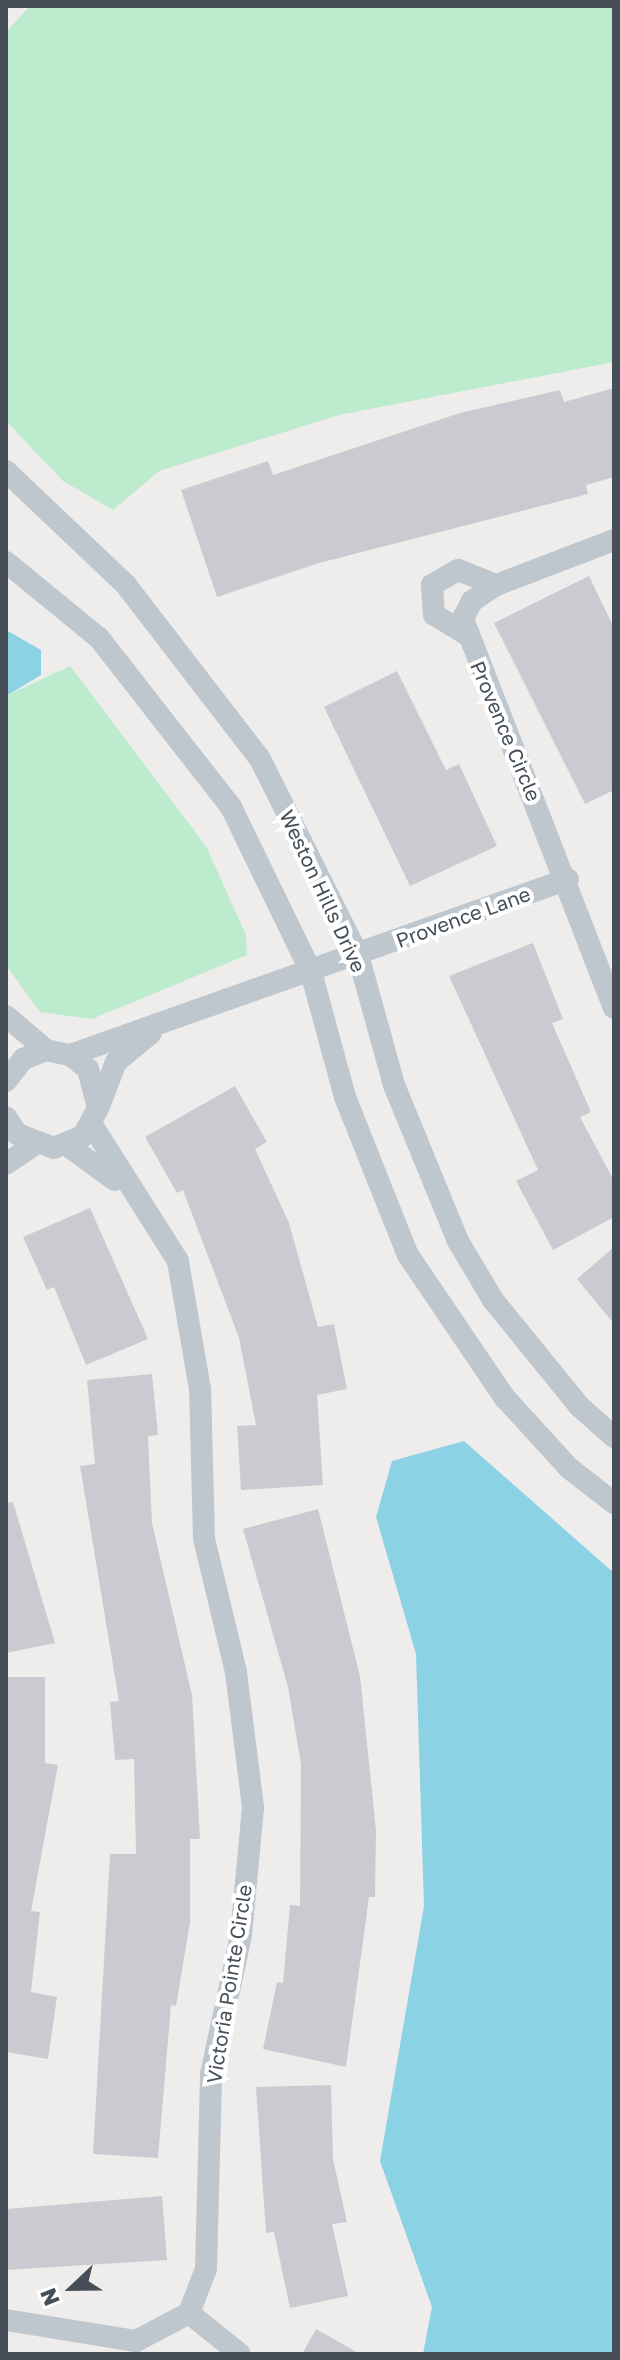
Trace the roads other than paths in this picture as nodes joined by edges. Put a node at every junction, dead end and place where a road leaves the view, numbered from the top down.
1 (6, 471) edge
2 (614, 540) edge
3 (6, 562) edge
4 (496, 585) junction
5 (466, 634) junction
6 (568, 879) junction
7 (358, 955) junction
8 (311, 972) junction
9 (614, 1008) edge
10 (6, 1016) edge
11 (168, 1019) junction
12 (46, 1050) junction
13 (70, 1055) junction
14 (6, 1077) edge
15 (95, 1116) junction
16 (6, 1117) edge
17 (34, 1145) junction
18 (67, 1145) junction
19 (6, 1164) edge
20 (130, 1194) junction
21 (614, 1437) edge
22 (614, 1503) edge
23 (189, 2313) junction
24 (6, 2320) edge
25 (240, 2354) edge

1 - 7 street, Weston Hills Drive
2 - 4 street, Provence Circle
3 - 8 street
4 - 5 street, Provence Circle
4 - 5 street
5 - 6 street, Provence Circle
6 - 7 street, Provence Lane
6 - 9 street, Provence Circle
7 - 8 street, Provence Lane
7 - 21 street, Weston Hills Drive
8 - 11 street, Provence Lane
8 - 22 street
10 - 12 street
11 - 13 street, Provence Lane
11 - 15 street
12 - 13 street
12 - 14 street
13 - 15 street, Victoria Pointe Circle
15 - 18 street
15 - 20 street, Victoria Pointe Circle
16 - 17 street
17 - 18 street
17 - 19 street
18 - 20 street, Victoria Pointe Circle
20 - 23 street, Victoria Pointe Circle
23 - 24 street
23 - 25 street

